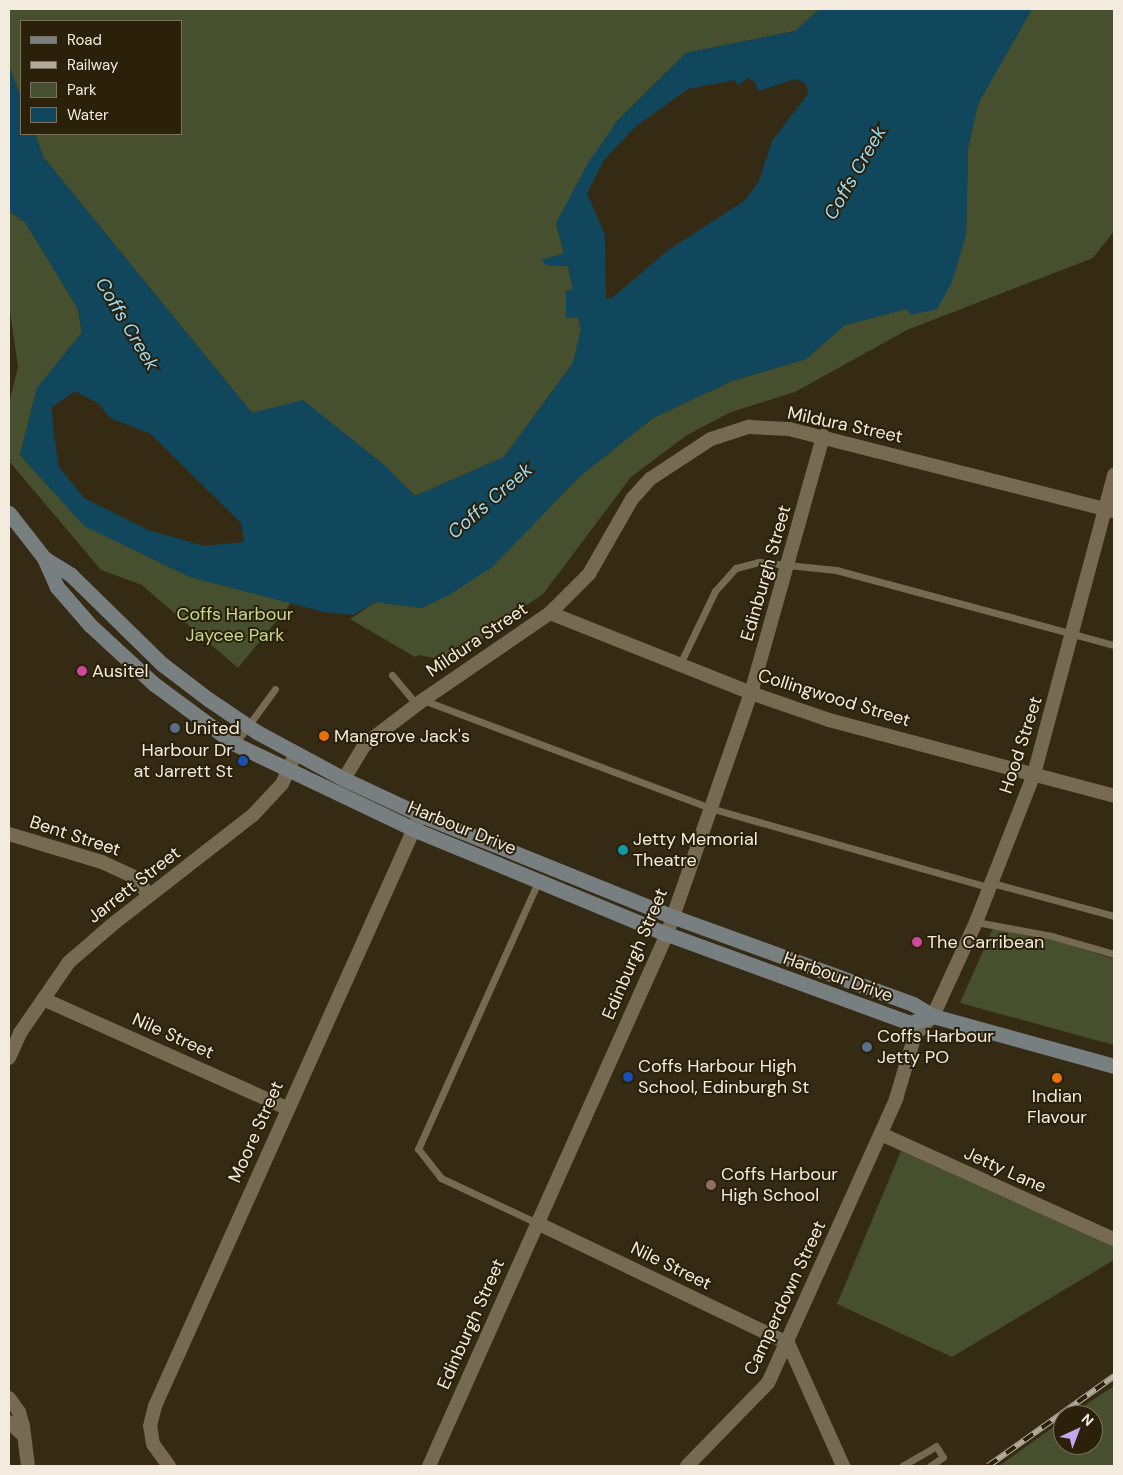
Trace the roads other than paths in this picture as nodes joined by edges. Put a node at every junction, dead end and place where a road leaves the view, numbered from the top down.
1 (823, 436) junction
2 (1114, 475) edge
3 (1109, 510) edge
4 (9, 514) edge
5 (44, 558) junction
6 (789, 565) junction
7 (550, 613) junction
8 (1074, 634) junction
9 (1114, 645) edge
10 (680, 664) junction
11 (392, 674) dead end
12 (275, 690) dead end
13 (751, 693) junction
14 (420, 702) junction
15 (247, 726) junction
16 (235, 744) junction
17 (296, 753) junction
18 (287, 771) junction
19 (1034, 774) junction
20 (344, 779) junction
21 (1114, 796) edge
22 (710, 808) junction
23 (421, 815) junction
24 (413, 829) junction
25 (9, 834) edge
26 (539, 880) junction
27 (991, 885) junction
28 (150, 895) junction
29 (1114, 916) edge
30 (674, 917) junction
31 (976, 922) junction
32 (667, 934) junction
33 (1114, 954) edge
34 (43, 999) junction
35 (934, 1016) junction
36 (9, 1058) edge
37 (1114, 1064) edge
38 (287, 1108) junction
39 (881, 1134) junction
40 (537, 1223) junction
41 (1114, 1239) edge
42 (788, 1343) junction
43 (9, 1398) edge
44 (9, 1422) edge
45 (22, 1435) junction
46 (28, 1466) edge
47 (169, 1466) edge
48 (429, 1466) edge
49 (687, 1466) edge
50 (843, 1466) edge
51 (905, 1466) edge
52 (930, 1466) edge

1 - 3 street, Mildura Street
1 - 6 street, Edinburgh Street
1 - 7 street, Mildura Street
2 - 3 street, Hood Street
3 - 8 street, Hood Street
4 - 5 street, Harbour Drive
5 - 15 street, Harbour Drive
5 - 16 street, Harbour Drive
6 - 8 lane
6 - 10 lane
6 - 13 street, Edinburgh Street
7 - 10 street, Collingwood Street
7 - 14 street, Mildura Street
8 - 9 lane
8 - 19 street, Hood Street
10 - 13 street, Collingwood Street
11 - 14 lane
12 - 15 lane
13 - 19 street, Collingwood Street
13 - 22 street, Edinburgh Street
14 - 20 street, Mildura Street
14 - 22 lane
15 - 16 lane
15 - 17 street, Harbour Drive
16 - 18 street, Harbour Drive
17 - 18 street, Jarrett Street
17 - 20 street, Harbour Drive
18 - 24 street, Harbour Drive
18 - 28 street, Jarrett Street
19 - 21 street, Collingwood Street
19 - 27 street, Hood Street
20 - 23 street, Harbour Drive
22 - 27 lane
22 - 30 street, Edinburgh Street
23 - 24 street, Moore Street
23 - 30 street, Harbour Drive
24 - 26 street, Harbour Drive
24 - 38 street, Moore Street
25 - 28 street, Bent Street
26 - 32 street, Harbour Drive
26 - 40 lane
27 - 29 lane
27 - 31 street, Hood Street
28 - 34 street, Jarrett Street
30 - 32 street, Edinburgh Street
30 - 35 street, Harbour Drive
31 - 33 lane
31 - 35 street, Hood Street
32 - 35 street, Harbour Drive
32 - 40 street, Edinburgh Street
34 - 36 street, Jarrett Street
34 - 38 street, Nile Street
35 - 37 street, Harbour Drive
35 - 39 street, Camperdown Street
38 - 47 street, Moore Street
39 - 41 street, Jetty Lane
39 - 42 street, Camperdown Street
40 - 42 street, Nile Street
40 - 48 street, Edinburgh Street
42 - 49 street, Camperdown Street
42 - 50 street
43 - 45 street
44 - 45 street
45 - 46 street
51 - 52 lane

